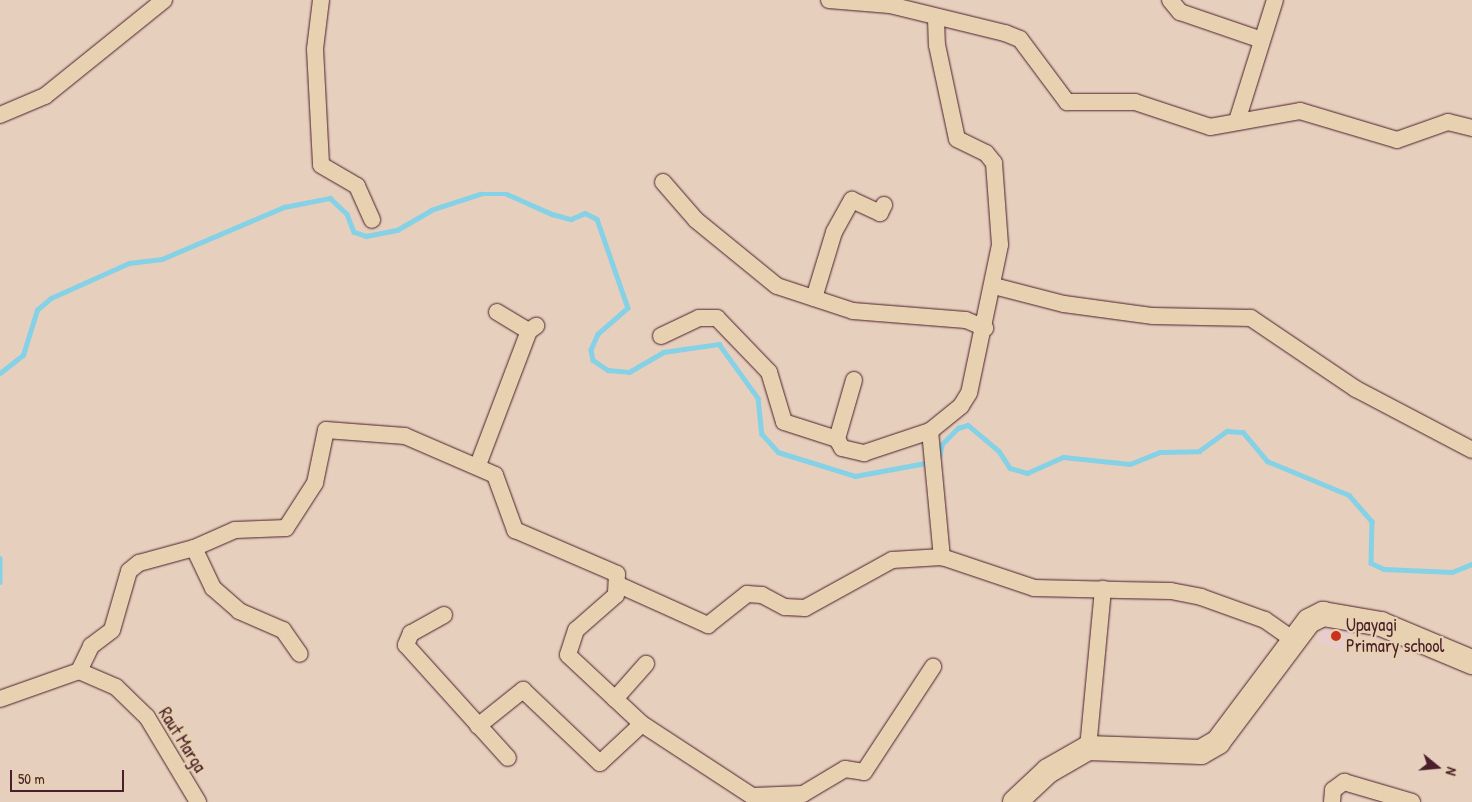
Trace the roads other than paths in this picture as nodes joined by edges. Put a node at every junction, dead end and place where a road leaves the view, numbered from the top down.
1 (164, 0) edge
2 (321, 0) edge
3 (829, 0) edge
4 (1170, 0) edge
5 (1275, 0) edge
6 (936, 19) junction
7 (1259, 39) junction
8 (0, 115) edge
9 (1237, 121) junction
10 (1472, 128) edge
11 (663, 182) dead end
12 (884, 205) dead end
13 (372, 220) dead end
14 (994, 286) junction
15 (814, 298) junction
16 (497, 312) dead end
17 (984, 328) junction
18 (661, 336) dead end
19 (854, 380) dead end
20 (930, 431) junction
21 (837, 439) junction
22 (1472, 450) edge
23 (478, 465) junction
24 (194, 548) junction
25 (942, 557) junction
26 (619, 585) junction
27 (1103, 590) junction
28 (444, 615) dead end
29 (1294, 640) junction
30 (300, 654) dead end
31 (1472, 662) edge
32 (646, 664) dead end
33 (933, 667) dead end
34 (79, 671) junction
35 (0, 699) edge
36 (615, 699) junction
37 (642, 724) junction
38 (478, 726) junction
39 (1088, 748) junction
40 (508, 758) dead end
41 (757, 799) edge
42 (198, 802) edge
43 (1015, 802) edge
44 (1332, 802) edge
45 (1412, 802) edge

1 - 8 street
2 - 13 street
3 - 6 street
4 - 7 street
5 - 7 street
6 - 9 street
6 - 14 street
7 - 9 street
9 - 10 street
11 - 15 street
12 - 15 street
14 - 17 street
14 - 22 street
15 - 17 street
16 - 23 street
17 - 20 street
18 - 21 street
19 - 21 street
20 - 21 street
20 - 25 street
23 - 24 street
23 - 26 street
24 - 30 street
24 - 34 street
25 - 26 street
25 - 27 street
26 - 36 street
27 - 29 street
27 - 39 street
28 - 38 street
29 - 31 main road
29 - 39 main road
32 - 36 street
33 - 41 street
34 - 35 street
34 - 42 street, Raut Marga
36 - 37 street
37 - 38 street
37 - 41 street
38 - 40 street
39 - 43 main road
44 - 45 street

